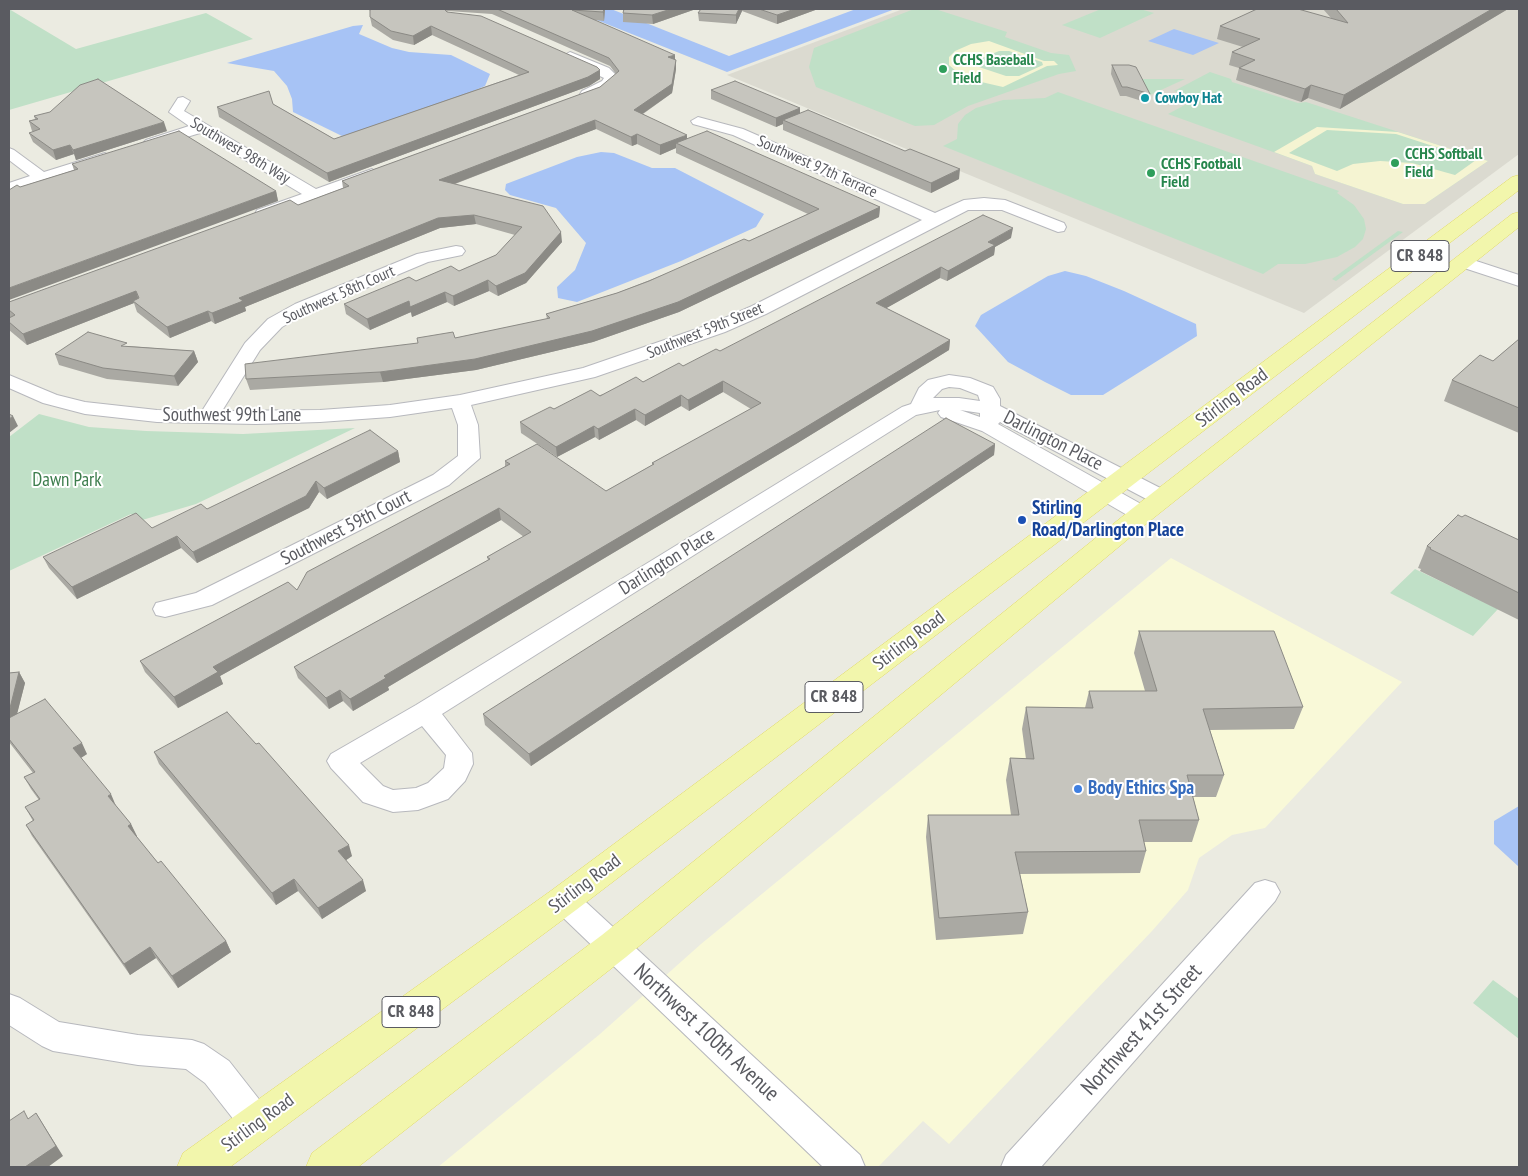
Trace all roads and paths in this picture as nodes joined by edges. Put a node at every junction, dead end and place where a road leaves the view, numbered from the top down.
1 (558, 51) edge
2 (577, 98) edge
3 (183, 102) dead end
4 (698, 121) dead end
5 (200, 128) junction
6 (134, 148) edge
7 (9, 153) edge
8 (116, 154) edge
9 (390, 168) edge
10 (41, 178) junction
11 (1519, 181) edge
12 (9, 188) edge
13 (315, 195) junction
14 (934, 218) junction
15 (1519, 218) edge
16 (250, 219) edge
17 (1058, 227) dead end
18 (456, 251) dead end
19 (1464, 262) junction
20 (1519, 281) edge
21 (1320, 331) junction
22 (1356, 346) junction
23 (9, 381) edge
24 (460, 401) junction
25 (914, 410) junction
26 (208, 418) junction
27 (990, 418) junction
28 (1039, 433) junction
29 (1038, 455) junction
30 (1115, 486) junction
31 (1152, 506) junction
32 (166, 609) dead end
33 (425, 712) dead end
34 (1266, 892) dead end
35 (564, 900) junction
36 (614, 946) junction
37 (9, 1008) edge
38 (257, 1123) junction
39 (197, 1167) edge
40 (326, 1167) edge
41 (848, 1167) edge
42 (1018, 1167) edge

1 - 2 street
3 - 5 street, Southwest 98th Way
4 - 14 street, Southwest 97th Terrace
5 - 6 street
5 - 13 street, Southwest 98th Way
7 - 10 street
8 - 10 street
9 - 13 street
10 - 12 street
11 - 21 main road, Stirling Road / CR 848
13 - 16 street
14 - 17 street, Southwest 59th Street
14 - 24 street, Southwest 59th Street
15 - 19 main road, Stirling Road / CR 848
18 - 26 street, Southwest 58th Court
19 - 20 street
19 - 22 main road, Stirling Road / CR 848
21 - 22 main road
21 - 30 main road, Stirling Road / CR 848
22 - 31 main road, Stirling Road / CR 848
23 - 26 street, Southwest 99th Lane
24 - 26 street, Southwest 99th Lane
24 - 32 street, Southwest 59th Court
25 - 27 street, Darlington Place
25 - 27 street
25 - 33 street, Darlington Place
27 - 28 street, Darlington Place
27 - 29 street, Darlington Place
28 - 29 street
28 - 30 street, Darlington Place
29 - 30 street, Darlington Place
30 - 31 street, Darlington Place
30 - 35 main road, Stirling Road / CR 848
31 - 36 main road, Stirling Road / CR 848
34 - 42 street, Northwest 41st Street
35 - 36 street, Northwest 100th Avenue
35 - 38 main road, Stirling Road / CR 848
36 - 40 main road, Stirling Road / CR 848
36 - 41 street, Northwest 100th Avenue
37 - 38 street
38 - 39 main road, Stirling Road / CR 848

